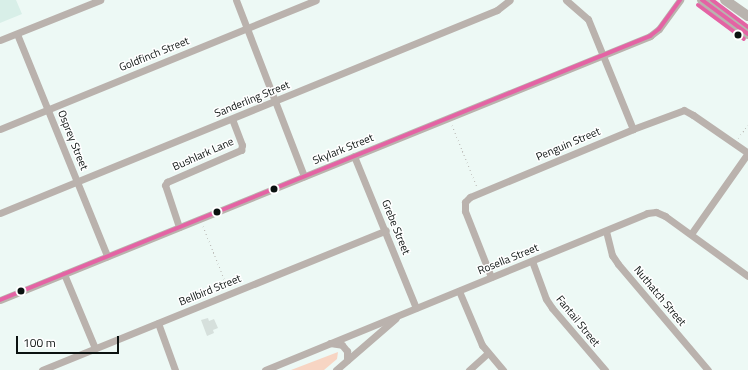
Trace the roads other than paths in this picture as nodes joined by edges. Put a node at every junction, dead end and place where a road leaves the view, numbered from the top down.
1 (100, 0) edge
2 (236, 0) edge
3 (316, 0) edge
4 (510, 0) edge
5 (566, 0) edge
6 (680, 0) edge
7 (702, 0) edge
8 (725, 0) edge
9 (748, 16) edge
10 (247, 28) junction
11 (17, 34) junction
12 (748, 34) edge
13 (0, 40) edge
14 (603, 55) junction
15 (275, 101) junction
16 (49, 109) junction
17 (232, 119) junction
18 (0, 129) edge
19 (633, 129) junction
20 (748, 153) edge
21 (354, 156) junction
22 (304, 176) junction
23 (78, 182) junction
24 (0, 212) edge
25 (179, 227) junction
26 (386, 230) junction
27 (606, 231) junction
28 (691, 234) junction
29 (107, 256) junction
30 (532, 261) junction
31 (64, 274) junction
32 (748, 276) edge
33 (492, 277) junction
34 (459, 291) junction
35 (0, 300) edge
36 (416, 308) junction
37 (400, 314) junction
38 (158, 323) junction
39 (330, 343) junction
40 (94, 348) junction
41 (488, 354) junction
42 (347, 360) junction
43 (42, 370) edge
44 (175, 370) edge
45 (265, 370) edge
46 (336, 370) edge
47 (468, 370) edge
48 (503, 370) edge
49 (605, 370) edge
50 (708, 370) edge

1 - 11 street
2 - 10 street
3 - 10 street, Goldfinch Street
4 - 15 street, Sanderling Street
5 - 14 street
6 - 14 street, Skylark Street
7 - 12 main road
8 - 9 main road
10 - 15 street
10 - 16 street, Goldfinch Street
11 - 13 street
11 - 16 street, Osprey Street
14 - 19 street
14 - 21 street, Skylark Street
15 - 17 street, Sanderling Street
15 - 22 street
16 - 18 street, Goldfinch Street
16 - 23 street, Osprey Street
17 - 23 street, Sanderling Street
17 - 25 street, Bushlark Lane
19 - 20 street, Penguin Street
19 - 33 street, Penguin Street
20 - 28 street
21 - 22 street, Skylark Street
21 - 26 street, Grebe Street
22 - 25 street, Skylark Street
23 - 24 street, Sanderling Street
23 - 29 street, Osprey Street
25 - 29 street, Skylark Street
26 - 36 street, Grebe Street
26 - 38 street, Bellbird Street
27 - 28 street, Rosella Street
27 - 30 street, Rosella Street
27 - 50 street, Nuthatch Street
28 - 32 street, Rosella Street
29 - 31 street, Skylark Street
30 - 33 street, Rosella Street
30 - 49 street, Fantail Street
31 - 35 street, Skylark Street
31 - 40 street
33 - 34 street, Rosella Street
34 - 36 street, Rosella Street
34 - 41 street
36 - 37 street, Rosella Street
37 - 39 street, Rosella Street
37 - 42 street
38 - 40 street, Bellbird Street
38 - 44 street
39 - 42 street
39 - 45 street, Rosella Street
40 - 43 street, Bellbird Street
41 - 47 street
41 - 48 street
42 - 46 street

